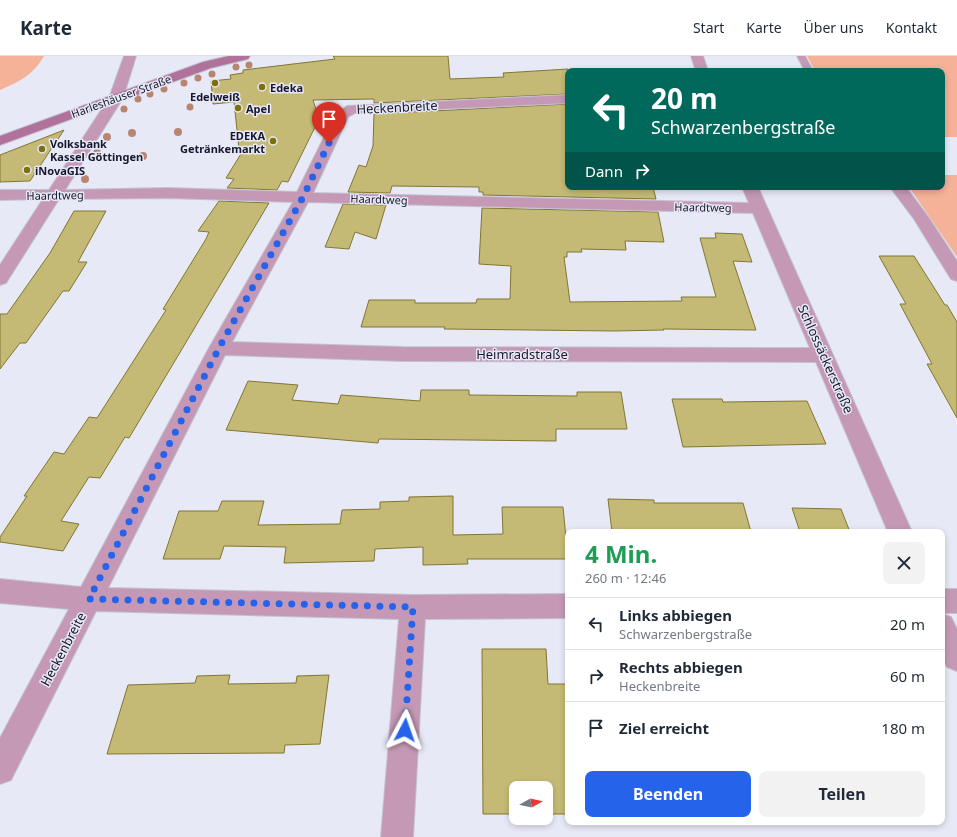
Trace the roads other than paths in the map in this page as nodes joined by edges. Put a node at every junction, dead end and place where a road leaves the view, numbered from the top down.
1 (130, 56) edge
2 (244, 56) edge
3 (697, 56) edge
4 (801, 56) edge
5 (701, 68) edge
6 (807, 68) edge
7 (116, 98) junction
8 (565, 100) edge
9 (0, 141) edge
10 (751, 190) edge
11 (900, 190) edge
12 (54, 194) junction
13 (0, 195) edge
14 (303, 197) junction
15 (758, 208) junction
16 (957, 275) edge
17 (0, 279) edge
18 (219, 348) junction
19 (824, 355) junction
20 (899, 529) edge
21 (0, 591) edge
22 (89, 599) junction
23 (945, 601) edge
24 (957, 601) edge
25 (565, 606) edge
26 (413, 607) junction
27 (945, 632) edge
28 (957, 658) edge
29 (0, 769) edge
30 (397, 837) edge

1 - 7 street
2 - 7 main road, Harleshäuser Straße
3 - 5 street
4 - 6 lane
7 - 9 main road, Harleshäuser Straße
7 - 12 street
8 - 14 street, Heckenbreite
10 - 15 street, Schlossäckerstraße
11 - 16 street
12 - 13 street, Haardtweg
12 - 14 street, Haardtweg
12 - 17 street
14 - 15 street, Haardtweg
14 - 18 street, Heckenbreite
15 - 19 street, Schlossäckerstraße
18 - 19 street, Heimradstraße
18 - 22 street, Heckenbreite
19 - 20 street, Schlossäckerstraße
21 - 22 street
22 - 26 street
22 - 29 street, Heckenbreite
23 - 24 street
25 - 26 street
26 - 30 street
27 - 28 street

